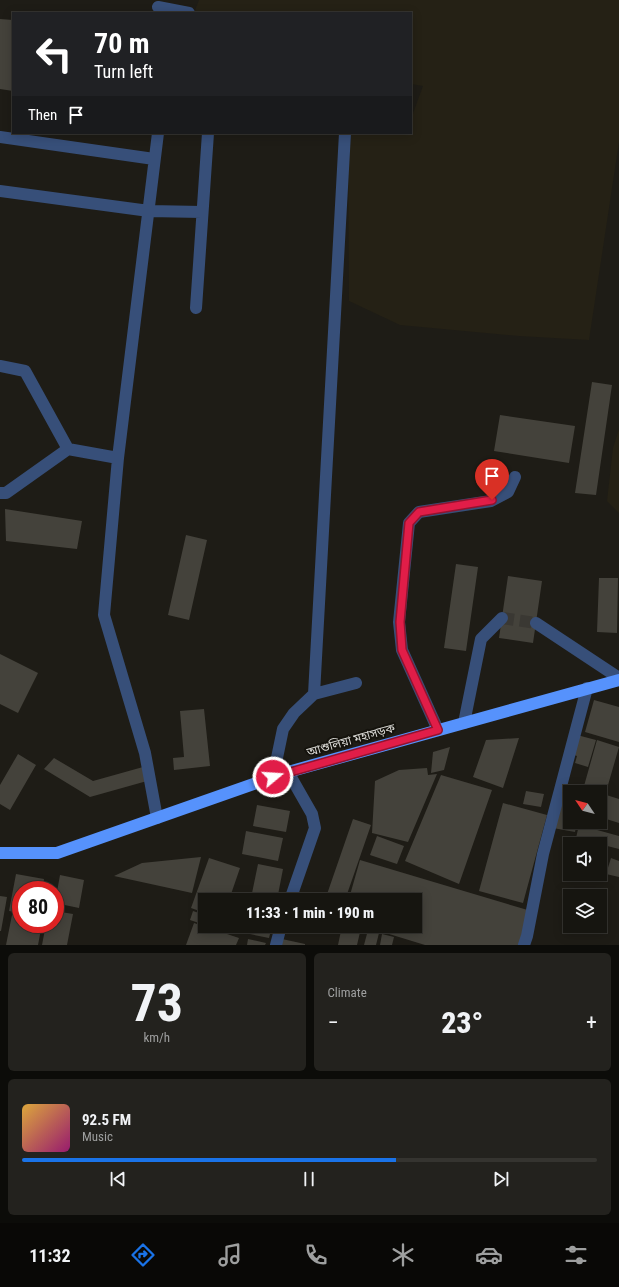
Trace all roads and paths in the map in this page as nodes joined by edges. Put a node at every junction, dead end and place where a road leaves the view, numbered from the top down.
1 (158, 7) dead end
2 (184, 12) edge
3 (158, 134) edge
4 (208, 134) edge
5 (346, 134) edge
6 (0, 137) edge
7 (154, 159) junction
8 (0, 191) edge
9 (149, 211) junction
10 (202, 212) junction
11 (196, 308) dead end
12 (0, 366) edge
13 (68, 449) junction
14 (118, 458) junction
15 (515, 477) dead end
16 (0, 493) edge
17 (502, 618) dead end
18 (536, 623) tunnel mouth
19 (619, 679) edge
20 (356, 683) dead end
21 (587, 688) junction
22 (314, 694) junction
23 (464, 723) junction
24 (438, 730) junction
25 (288, 772) junction
26 (273, 777) junction
27 (157, 818) junction
28 (0, 853) edge
29 (292, 893) edge
30 (279, 933) edge
31 (276, 945) edge
32 (524, 945) edge

1 - 2 street
3 - 7 street
4 - 10 street
5 - 22 street
6 - 7 street
7 - 9 street
8 - 9 street
9 - 10 street
9 - 14 street
10 - 11 street
12 - 13 street
13 - 14 street
13 - 16 street
14 - 27 street
15 - 24 street
17 - 23 street
18 - 19 street
19 - 21 highway, আশুলিয়া মহাসড়ক
20 - 22 street
21 - 23 highway, আশুলিয়া মহাসড়ক
21 - 32 street
22 - 26 street
23 - 24 highway, আশুলিয়া মহাসড়ক
24 - 25 highway, আশুলিয়া মহাসড়ক
25 - 26 highway, আশুলিয়া মহাসড়ক
25 - 29 street
26 - 27 highway, আশুলিয়া মহাসড়ক
27 - 28 highway, আশুলিয়া মহাসড়ক
30 - 31 street

